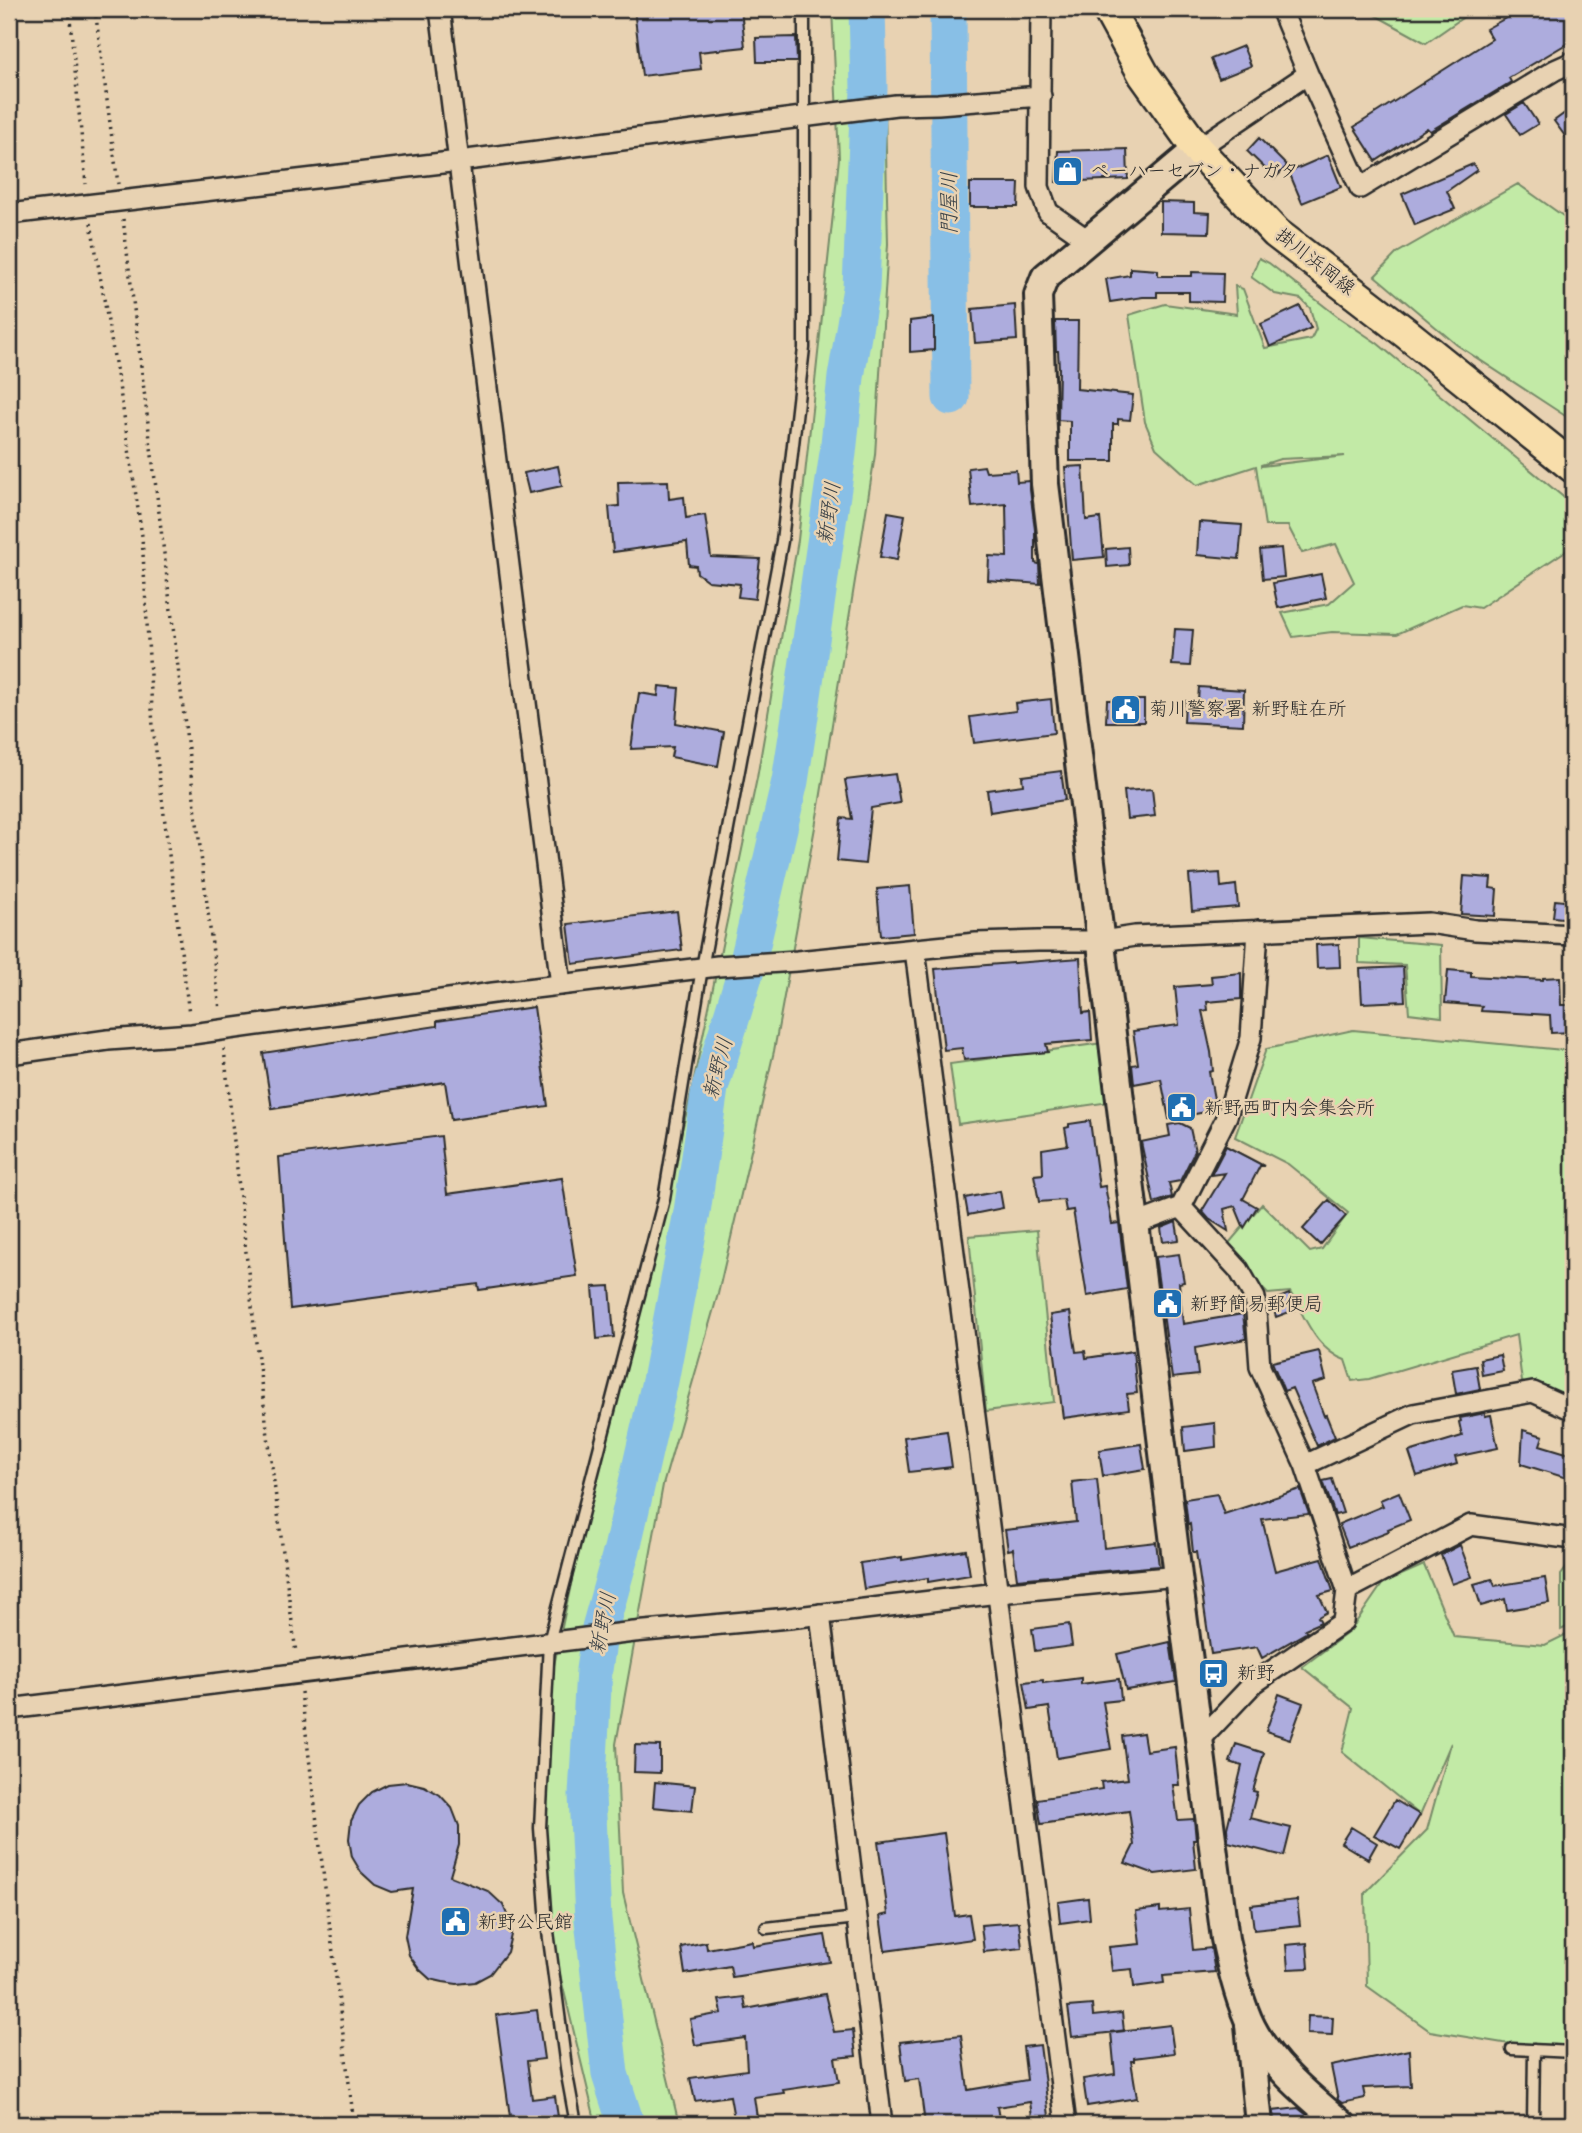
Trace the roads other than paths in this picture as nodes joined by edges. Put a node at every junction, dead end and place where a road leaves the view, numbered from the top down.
1 (440, 9) edge
2 (804, 9) edge
3 (1041, 9) edge
4 (1108, 9) edge
5 (1281, 9) edge
6 (1573, 62) edge
7 (1308, 74) junction
8 (1041, 96) junction
9 (808, 118) junction
10 (1197, 149) junction
11 (459, 161) junction
12 (9, 214) edge
13 (1088, 240) junction
14 (1573, 467) edge
15 (1258, 930) junction
16 (1573, 935) edge
17 (1102, 941) junction
18 (915, 950) junction
19 (710, 967) junction
20 (561, 985) junction
21 (9, 1054) edge
22 (1181, 1207) junction
23 (1136, 1224) junction
24 (1573, 1410) edge
25 (1305, 1465) junction
26 (1573, 1539) edge
27 (1178, 1576) junction
28 (1347, 1590) junction
29 (998, 1593) junction
30 (820, 1614) junction
31 (549, 1642) junction
32 (9, 1709) edge
33 (1199, 1740) junction
34 (857, 1917) junction
35 (766, 1928) dead end
36 (1248, 2021) junction
37 (1512, 2049) dead end
38 (1534, 2050) junction
39 (1573, 2052) edge
40 (576, 2124) edge
41 (882, 2124) edge
42 (1066, 2124) edge
43 (1259, 2124) edge
44 (1342, 2124) edge
45 (1533, 2124) edge

1 - 11 street
2 - 9 lane
3 - 8 street
4 - 10 main road, 掛川浜岡線
5 - 7 street
6 - 7 street
7 - 10 street
8 - 9 street
8 - 13 street
9 - 11 street
9 - 19 lane
10 - 13 street
10 - 14 main road, 掛川浜岡線
11 - 12 street
11 - 20 street
13 - 17 street
15 - 16 street
15 - 17 street
15 - 22 street
17 - 18 street
17 - 23 street
18 - 19 street
18 - 29 street
19 - 20 street
19 - 31 lane
20 - 21 street
22 - 23 street
22 - 25 street
23 - 27 street
24 - 25 street
25 - 28 street
26 - 28 street
27 - 29 street
27 - 33 street
28 - 33 street
29 - 30 street
29 - 42 street
30 - 31 street
30 - 34 street
31 - 32 street
31 - 40 lane
33 - 36 street
34 - 35 lane
34 - 41 street
36 - 43 street
36 - 44 street
37 - 38 lane
38 - 39 lane
38 - 45 lane

